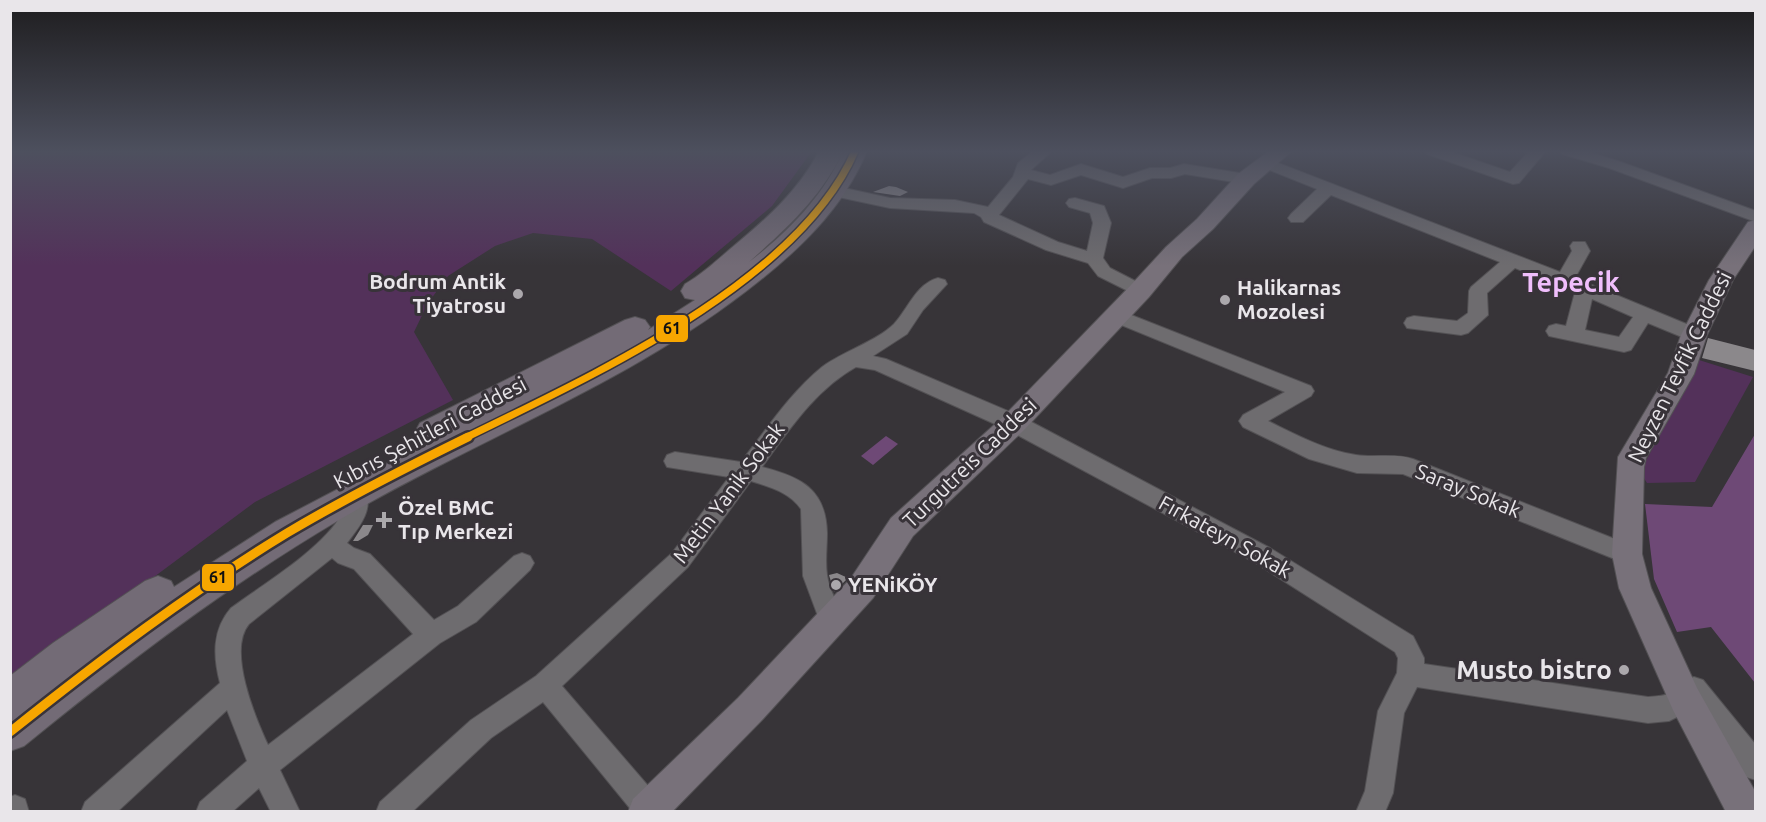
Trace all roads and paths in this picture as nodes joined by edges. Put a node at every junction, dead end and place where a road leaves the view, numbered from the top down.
1 (807, 189) edge
2 (1012, 189) edge
3 (1241, 189) edge
4 (1327, 189) edge
5 (1331, 189) edge
6 (1681, 189) edge
7 (835, 191) joint
8 (1075, 203) dead end
9 (990, 214) junction
10 (1755, 217) edge
11 (1298, 218) dead end
12 (1755, 227) edge
13 (1579, 246) dead end
14 (1094, 259) junction
15 (1512, 261) junction
16 (1563, 280) junction
17 (938, 284) dead end
18 (1585, 289) junction
19 (1140, 291) junction
20 (1645, 313) junction
21 (1116, 315) junction
22 (1414, 323) dead end
23 (1694, 334) junction
24 (853, 359) junction
25 (1014, 423) junction
26 (675, 461) dead end
27 (747, 471) junction
28 (356, 494) junction
29 (333, 544) junction
30 (1627, 554) junction
31 (522, 563) dead end
32 (831, 619) junction
33 (431, 635) junction
34 (1410, 674) junction
35 (545, 685) junction
36 (233, 687) junction
37 (1690, 694) junction
38 (10, 700) edge
39 (10, 732) edge
40 (262, 766) junction
41 (1755, 767) edge
42 (1751, 809) edge
43 (649, 810) edge
44 (95, 812) edge
45 (210, 812) edge
46 (286, 812) edge
47 (390, 812) edge
48 (1370, 812) edge

1 - 38 highway, Kıbrıs Şehitleri Caddesi
2 - 9 street
3 - 19 main road, Turgutreis Caddesi
4 - 11 street
5 - 15 street
6 - 10 street
7 - 9 street
7 - 28 highway, Kıbrıs Şehitleri Caddesi
8 - 14 street
9 - 14 street
12 - 23 main road, Neyzen Tevfik Caddesi
13 - 16 street
14 - 19 street
15 - 16 street
15 - 22 street
16 - 18 street
17 - 24 street, Metin Yanik Sokak
18 - 20 street
18 - 20 street
19 - 21 main road, Turgutreis Caddesi
20 - 23 street
21 - 25 main road, Turgutreis Caddesi
21 - 30 street, Saray Sokak
23 - 30 main road, Neyzen Tevfik Caddesi
24 - 25 street
24 - 27 street, Metin Yanik Sokak
25 - 32 main road, Turgutreis Caddesi
25 - 34 street, Fırkateyn Sokak
26 - 27 street
27 - 32 street
27 - 35 street, Metin Yanik Sokak
28 - 29 street
28 - 39 highway, Kıbrıs Şehitleri Caddesi
29 - 33 street
29 - 36 street
30 - 37 main road, Neyzen Tevfik Caddesi
31 - 33 street
32 - 43 main road, Turgutreis Caddesi
33 - 40 street
34 - 37 street
34 - 48 street
35 - 43 street
35 - 47 street, Metin Yanik Sokak
36 - 40 street
36 - 44 street
37 - 41 street
37 - 42 main road, Neyzen Tevfik Caddesi
40 - 45 street
40 - 46 street

